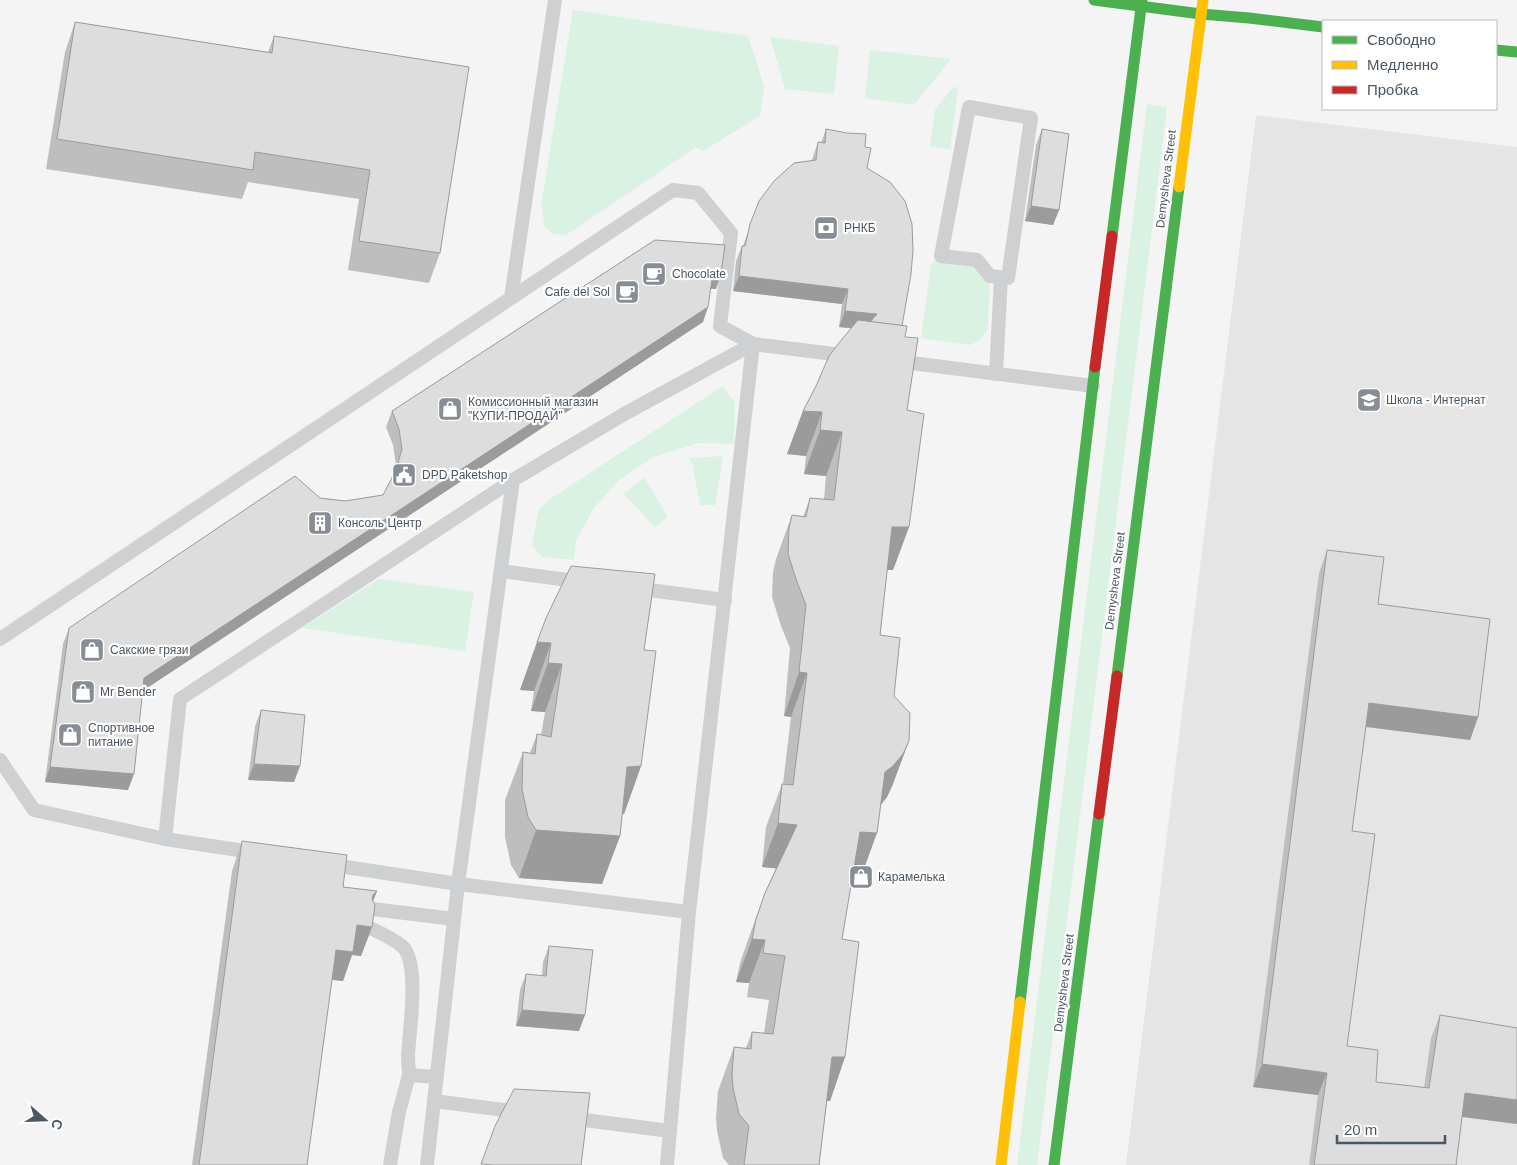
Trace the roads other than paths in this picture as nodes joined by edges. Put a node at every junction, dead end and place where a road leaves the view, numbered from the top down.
1 (555, 0) edge
2 (1094, 0) edge
3 (1203, 0) edge
4 (1141, 3) edge
5 (1201, 14) junction
6 (1322, 27) edge
7 (1497, 50) edge
8 (1517, 52) edge
9 (1000, 277) junction
10 (511, 298) junction
11 (753, 344) junction
12 (860, 357) edge
13 (880, 359) edge
14 (996, 374) junction
15 (1094, 386) junction
16 (513, 480) junction
17 (501, 571) junction
18 (598, 584) edge
19 (618, 586) edge
20 (725, 600) junction
21 (0, 639) edge
22 (0, 760) edge
23 (165, 839) junction
24 (273, 855) edge
25 (312, 862) edge
26 (458, 884) junction
27 (350, 906) edge
28 (689, 912) junction
29 (454, 919) junction
30 (370, 928) edge
31 (409, 1075) junction
32 (436, 1077) junction
33 (434, 1101) junction
34 (532, 1114) edge
35 (552, 1116) edge
36 (670, 1131) junction
37 (390, 1165) edge
38 (427, 1165) edge
39 (667, 1165) edge
40 (1001, 1165) edge
41 (1054, 1165) edge

1 - 10 lane
2 - 4 street
3 - 5 street, Demysheva Street
4 - 5 street
4 - 15 street
5 - 6 street
5 - 41 street, Demysheva Street
7 - 8 street
9 - 9 lane
9 - 14 lane
10 - 11 lane
10 - 21 lane
11 - 12 lane
11 - 16 lane
11 - 20 lane
13 - 14 lane
14 - 15 lane
15 - 40 street
16 - 17 lane
16 - 23 lane
17 - 18 lane
17 - 26 lane
19 - 20 lane
20 - 28 lane
22 - 23 lane
23 - 24 lane
25 - 26 lane
26 - 28 lane
26 - 29 lane
27 - 29 lane
28 - 36 lane
29 - 32 lane
30 - 31 lane
31 - 32 lane
31 - 37 lane
32 - 33 lane
33 - 34 lane
33 - 38 lane
35 - 36 lane
36 - 39 lane

